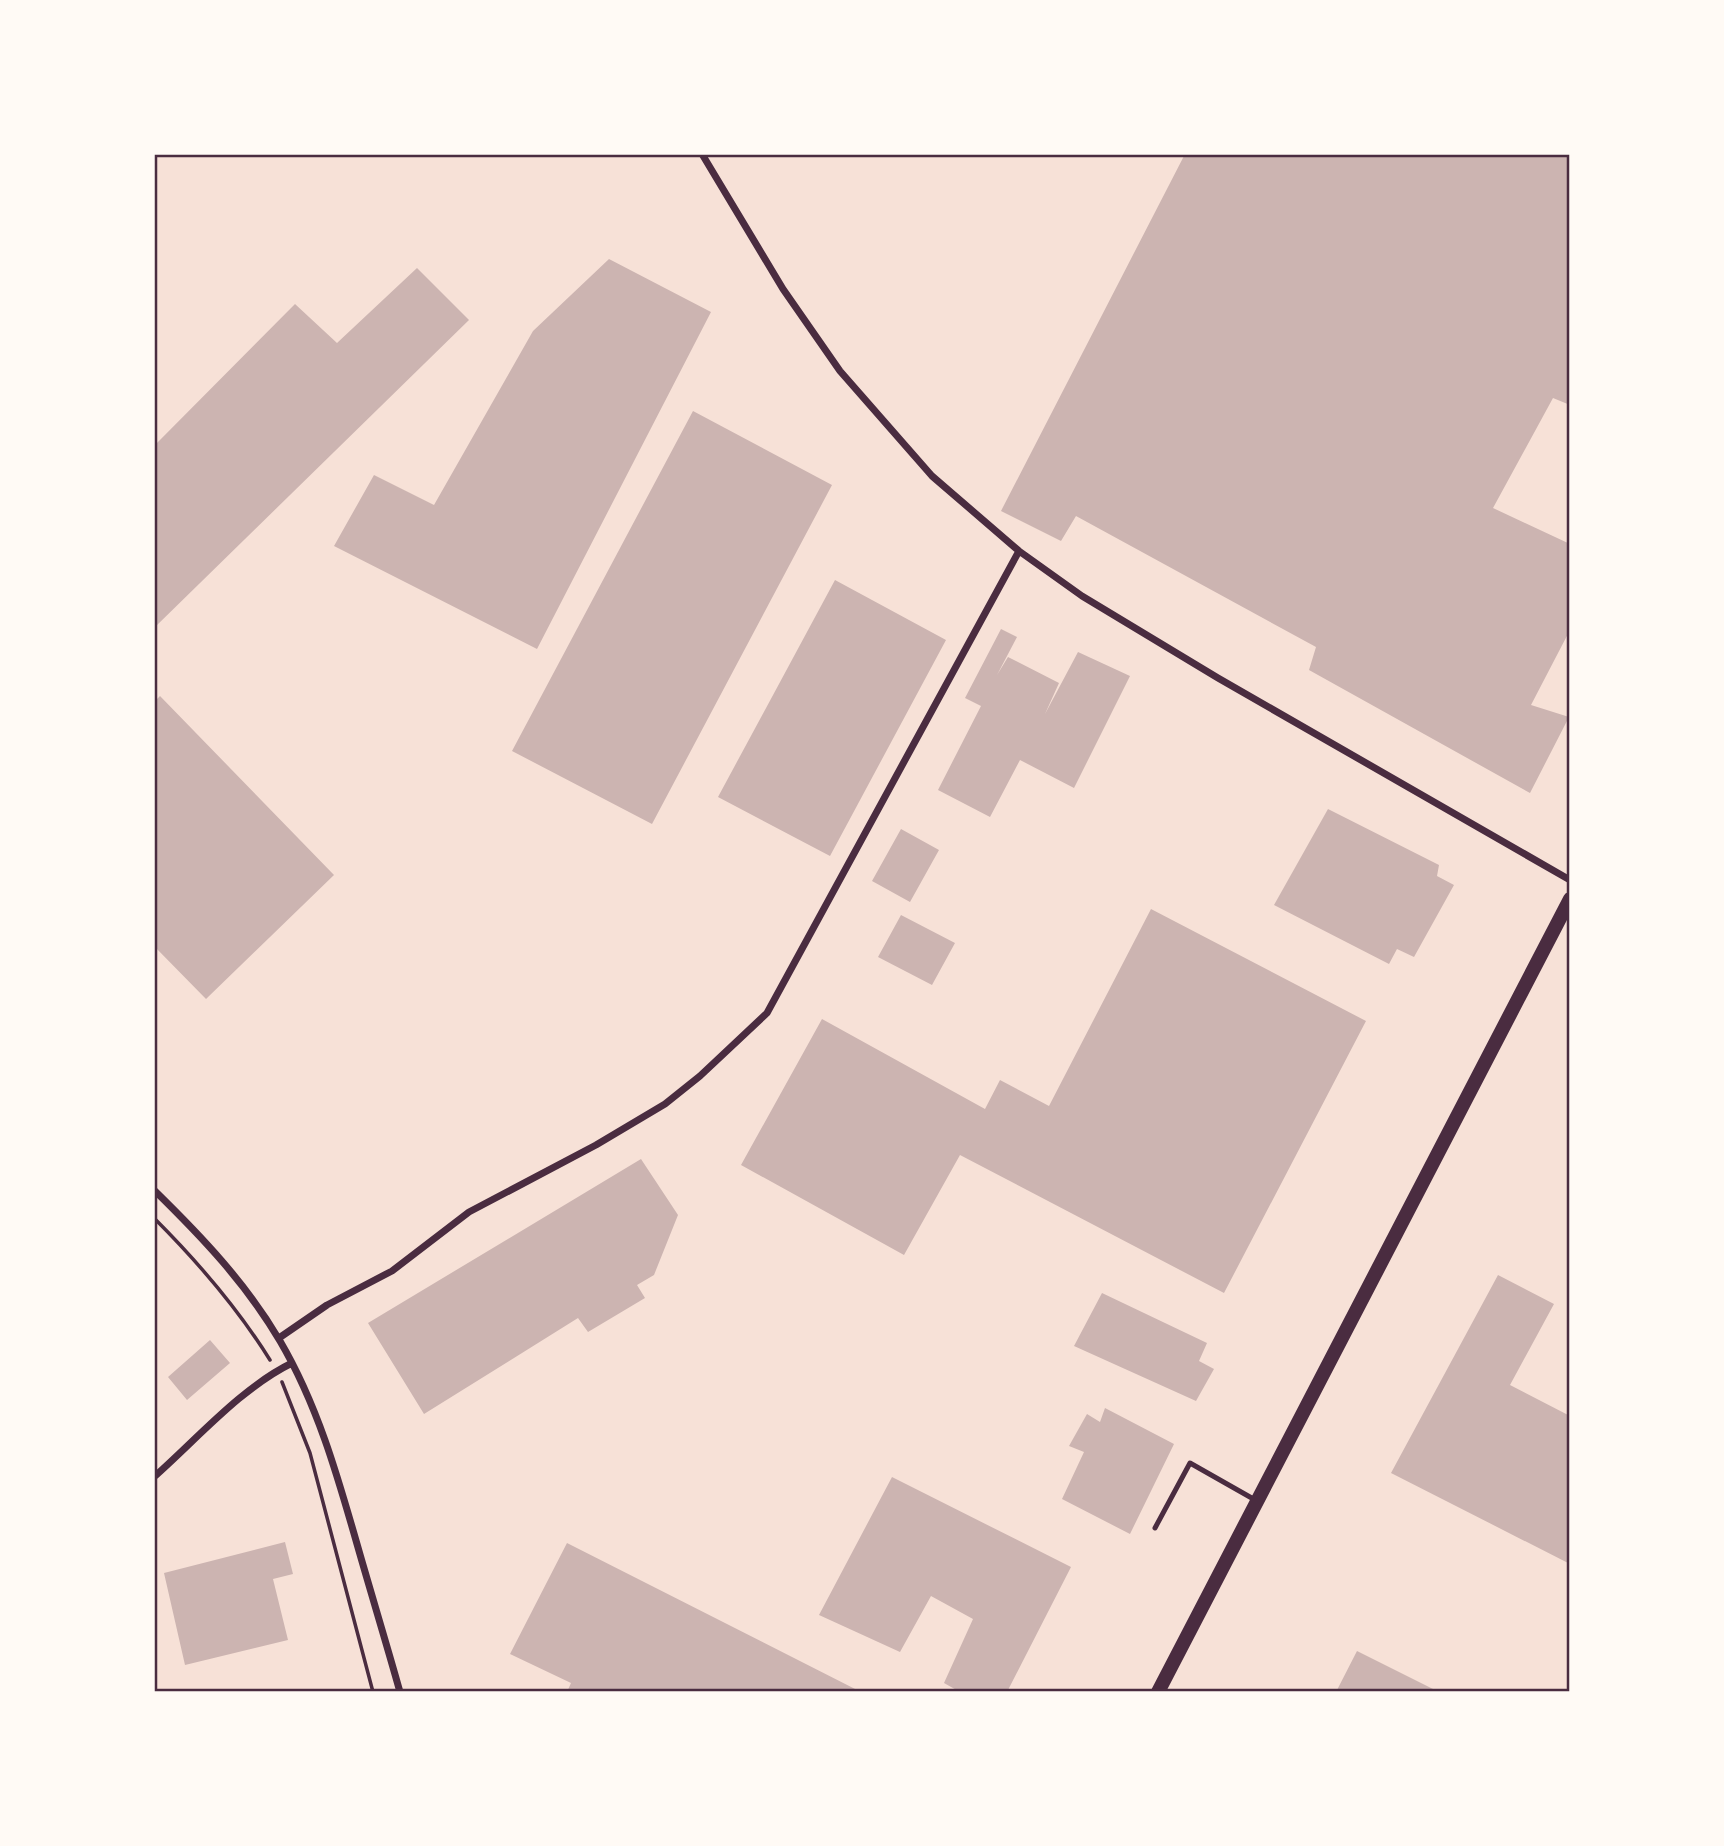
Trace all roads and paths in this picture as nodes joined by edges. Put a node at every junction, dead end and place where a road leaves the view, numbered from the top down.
1 (702, 154) edge
2 (1019, 551) junction
3 (1570, 880) edge
4 (1570, 899) edge
5 (154, 1190) edge
6 (154, 1218) edge
7 (279, 1338) junction
8 (292, 1363) junction
9 (276, 1371) junction
10 (154, 1477) edge
11 (1257, 1501) junction
12 (1154, 1528) dead end
13 (373, 1692) edge
14 (400, 1692) edge
15 (1158, 1692) edge

1 - 2 street
2 - 3 street
2 - 7 street
4 - 11 main road
5 - 7 street
6 - 9 path
7 - 8 street
8 - 9 street
8 - 14 street
9 - 10 street
9 - 13 path
11 - 12 lane
11 - 15 main road

